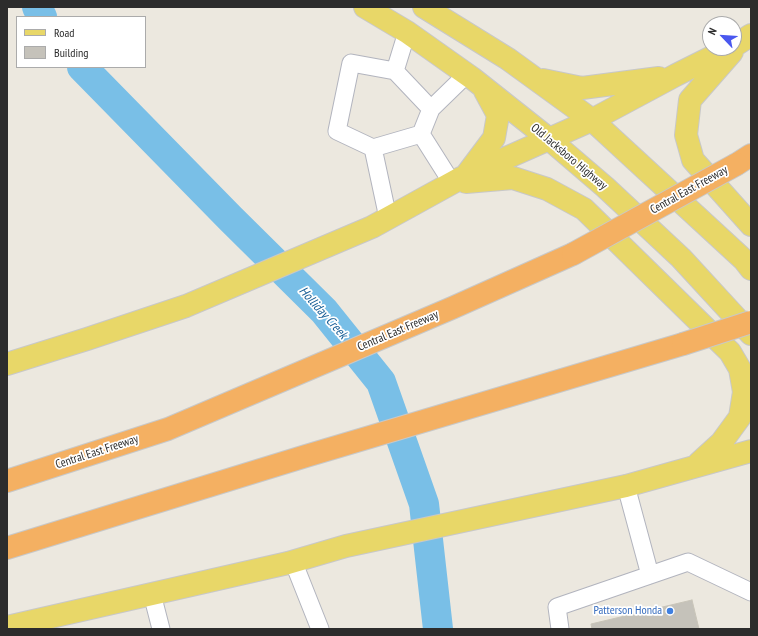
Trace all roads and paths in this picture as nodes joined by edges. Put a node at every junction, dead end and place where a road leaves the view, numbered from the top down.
1 (365, 7) edge
2 (424, 7) edge
3 (408, 32) junction
4 (713, 56) edge
5 (727, 56) edge
6 (396, 71) junction
7 (676, 75) junction
8 (537, 79) junction
9 (475, 80) junction
10 (432, 109) junction
11 (592, 120) junction
12 (421, 134) junction
13 (549, 139) junction
14 (373, 148) junction
15 (746, 159) edge
16 (459, 180) junction
17 (380, 223) junction
18 (751, 225) edge
19 (751, 269) edge
20 (751, 322) edge
21 (751, 334) edge
22 (7, 364) edge
23 (751, 451) edge
24 (697, 466) junction
25 (7, 481) edge
26 (626, 486) junction
27 (7, 548) edge
28 (293, 561) junction
29 (650, 575) junction
30 (751, 592) edge
31 (152, 594) junction
32 (7, 627) edge
33 (161, 629) edge
34 (320, 629) edge
35 (560, 629) edge

1 - 3 main road, Old Jacksboro Highway
2 - 8 main road
3 - 6 lane
3 - 9 main road, Old Jacksboro Highway
4 - 7 main road
5 - 18 main road
6 - 10 lane
6 - 14 lane
7 - 8 main road
7 - 11 main road
8 - 11 main road
9 - 10 lane
9 - 13 main road, Old Jacksboro Highway
9 - 16 main road
10 - 12 lane
11 - 13 main road
11 - 19 main road
12 - 14 lane
12 - 16 lane
13 - 16 main road
13 - 21 main road, Old Jacksboro Highway
14 - 17 lane
15 - 25 highway, Central East Freeway, bridge
16 - 17 main road
16 - 24 main road
17 - 22 main road
20 - 27 highway, bridge
23 - 24 main road
24 - 26 main road
26 - 28 main road
26 - 29 lane
28 - 31 main road
28 - 34 lane
29 - 30 lane
29 - 35 lane
31 - 32 main road
31 - 33 lane

